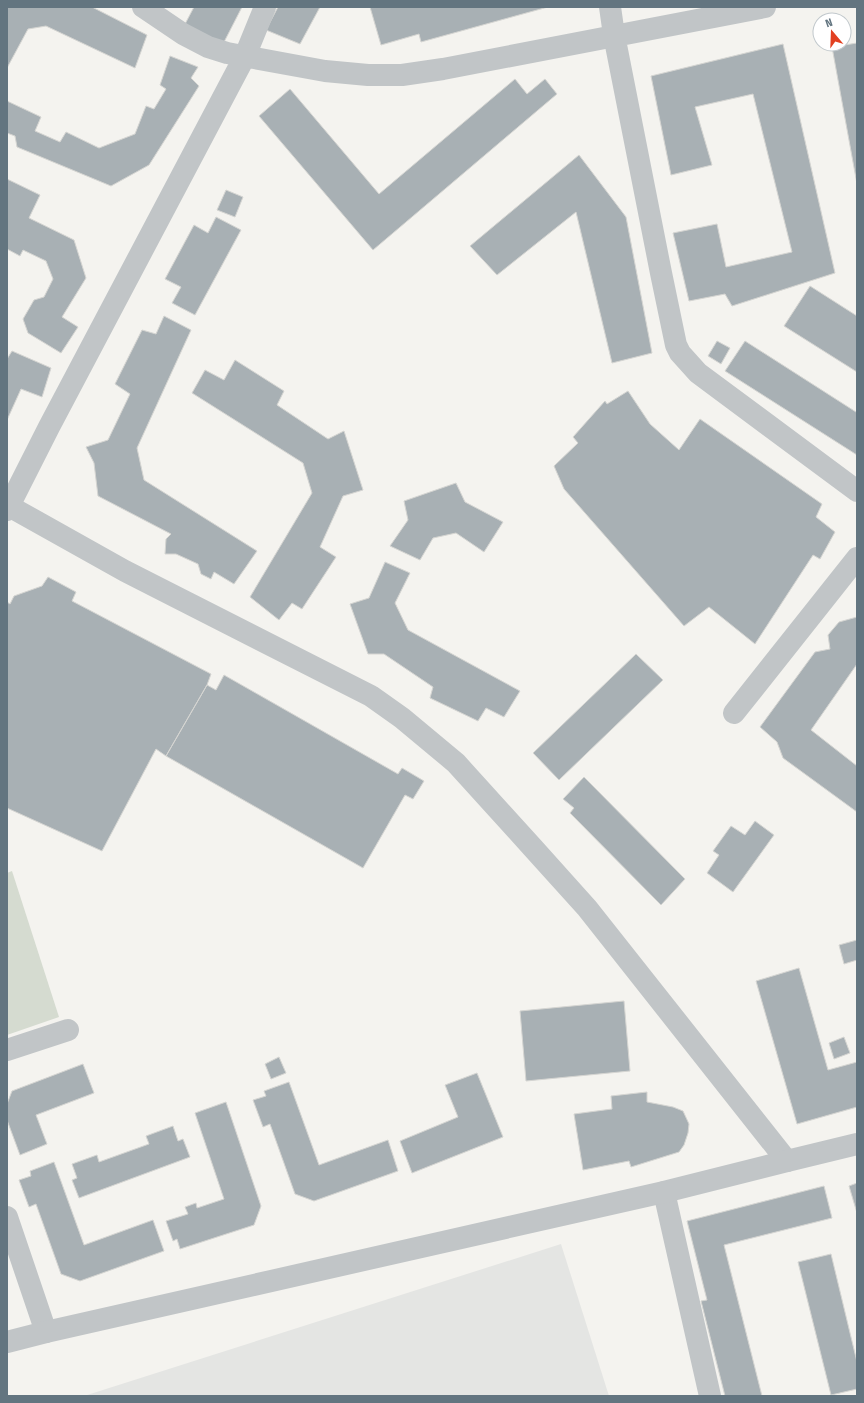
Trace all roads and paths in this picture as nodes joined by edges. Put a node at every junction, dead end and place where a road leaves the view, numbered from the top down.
1 (143, 7) edge
2 (265, 7) edge
3 (610, 7) edge
4 (765, 7) edge
5 (614, 35) junction
6 (246, 56) junction
7 (857, 491) edge
8 (8, 507) edge
9 (857, 558) edge
10 (734, 713) dead end
11 (68, 1030) dead end
12 (7, 1050) edge
13 (857, 1144) edge
14 (787, 1161) junction
15 (664, 1192) junction
16 (7, 1217) edge
17 (46, 1332) junction
18 (7, 1342) edge
19 (710, 1396) edge

1 - 6 street
2 - 6 street
3 - 5 street
4 - 5 street
5 - 6 street
5 - 7 street
6 - 8 street
8 - 14 street
9 - 10 street
11 - 12 street
13 - 14 street
14 - 15 street
15 - 17 street
15 - 19 street
16 - 17 street
17 - 18 street

